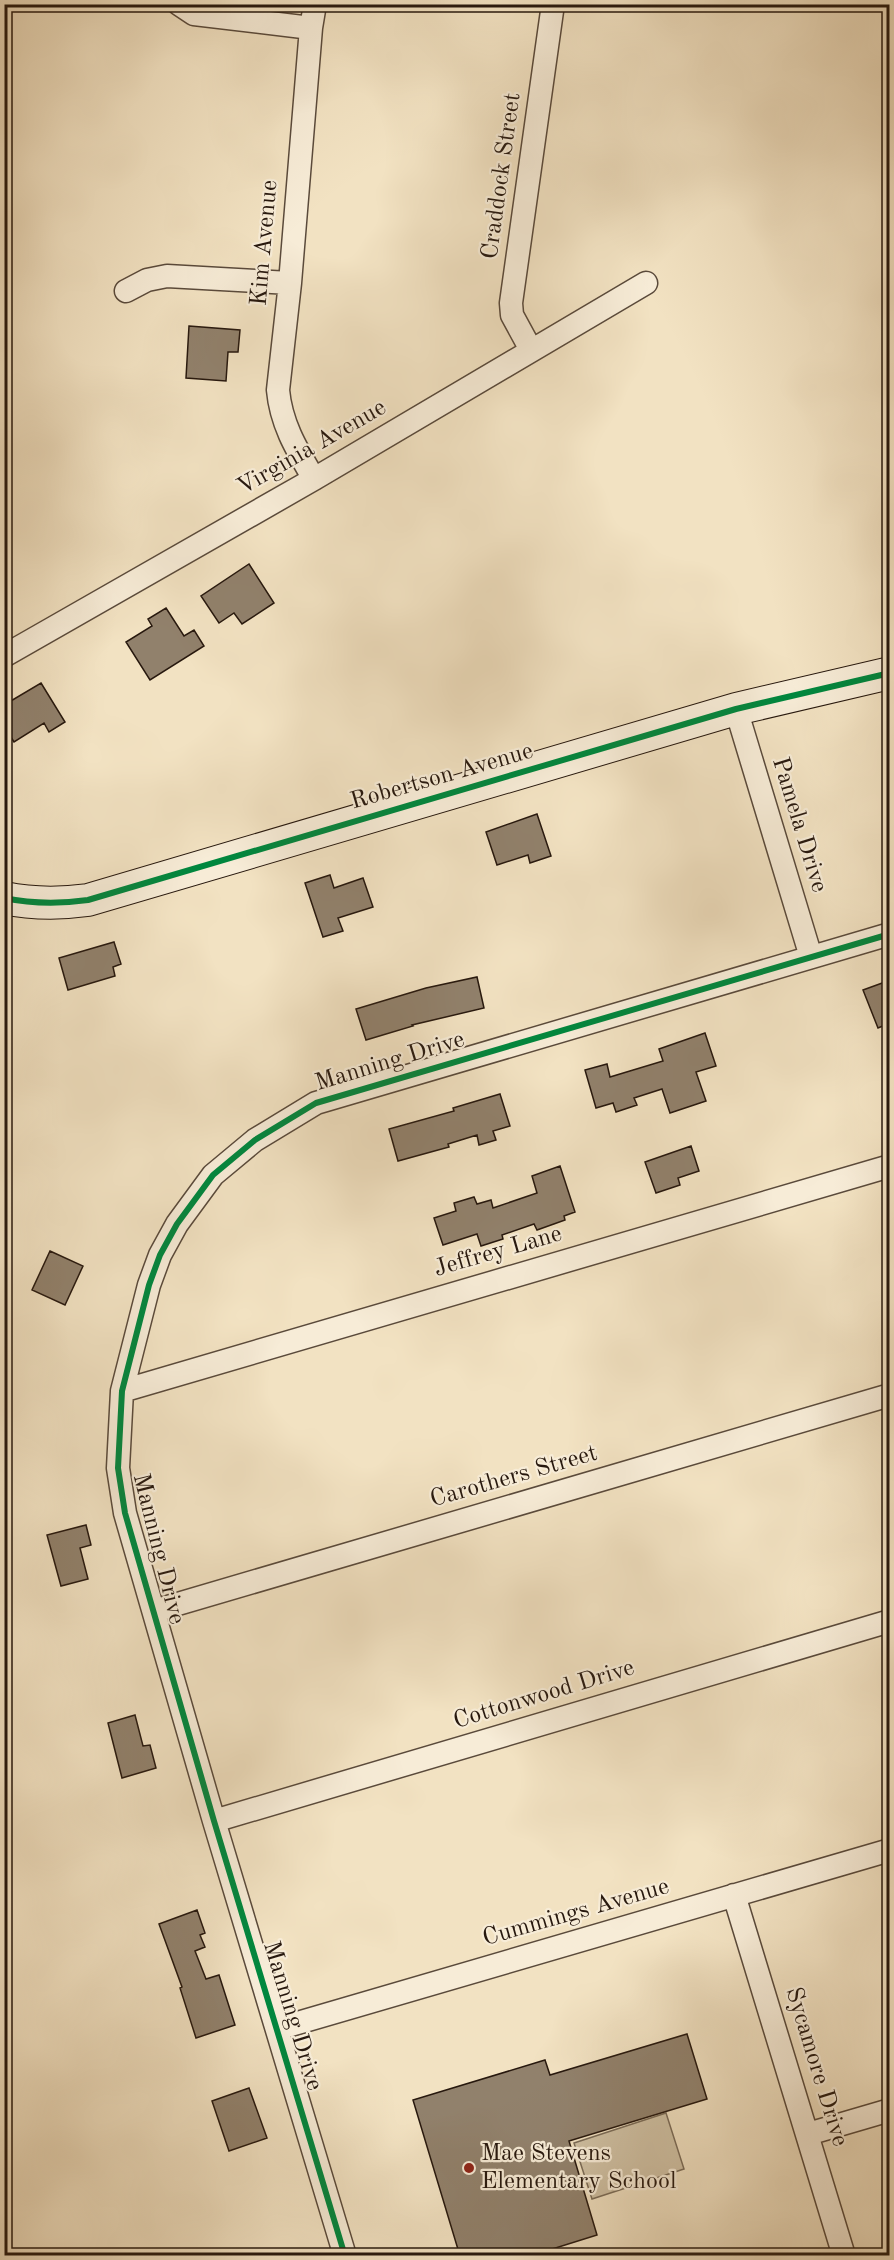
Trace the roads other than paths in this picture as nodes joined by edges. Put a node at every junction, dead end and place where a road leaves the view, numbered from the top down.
1 (179, 4) edge
2 (315, 4) edge
3 (553, 4) edge
4 (311, 28) junction
5 (290, 283) junction
6 (646, 283) dead end
7 (126, 291) dead end
8 (531, 350) junction
9 (314, 479) junction
10 (4, 656) edge
11 (890, 673) edge
12 (735, 709) junction
13 (4, 898) edge
14 (890, 934) edge
15 (811, 957) junction
16 (890, 1166) edge
17 (122, 1391) junction
18 (890, 1395) edge
19 (154, 1611) junction
20 (890, 1620) edge
21 (214, 1821) junction
22 (890, 1850) edge
23 (734, 1895) junction
24 (277, 2029) junction
25 (890, 2110) edge
26 (808, 2134) junction
27 (345, 2256) edge
28 (844, 2256) edge

1 - 4 street
2 - 4 street, Kim Avenue
3 - 8 street, Craddock Street
4 - 5 street, Kim Avenue
5 - 7 street
5 - 9 street, Kim Avenue
6 - 8 street, Virginia Avenue
8 - 9 street, Virginia Avenue
9 - 10 street, Virginia Avenue
11 - 12 street, Robertson Avenue
12 - 13 street, Robertson Avenue
12 - 15 street, Pamela Drive
14 - 15 street, Manning Drive
15 - 17 street, Manning Drive
16 - 17 street, Jeffrey Lane
17 - 19 street, Manning Drive
18 - 19 street, Carothers Street
19 - 21 street, Manning Drive
20 - 21 street, Cottonwood Drive
21 - 24 street, Manning Drive
22 - 23 street, Cummings Avenue
23 - 24 street, Cummings Avenue
23 - 26 street, Sycamore Drive
24 - 27 street, Manning Drive
25 - 26 street
26 - 28 street, Sycamore Drive

